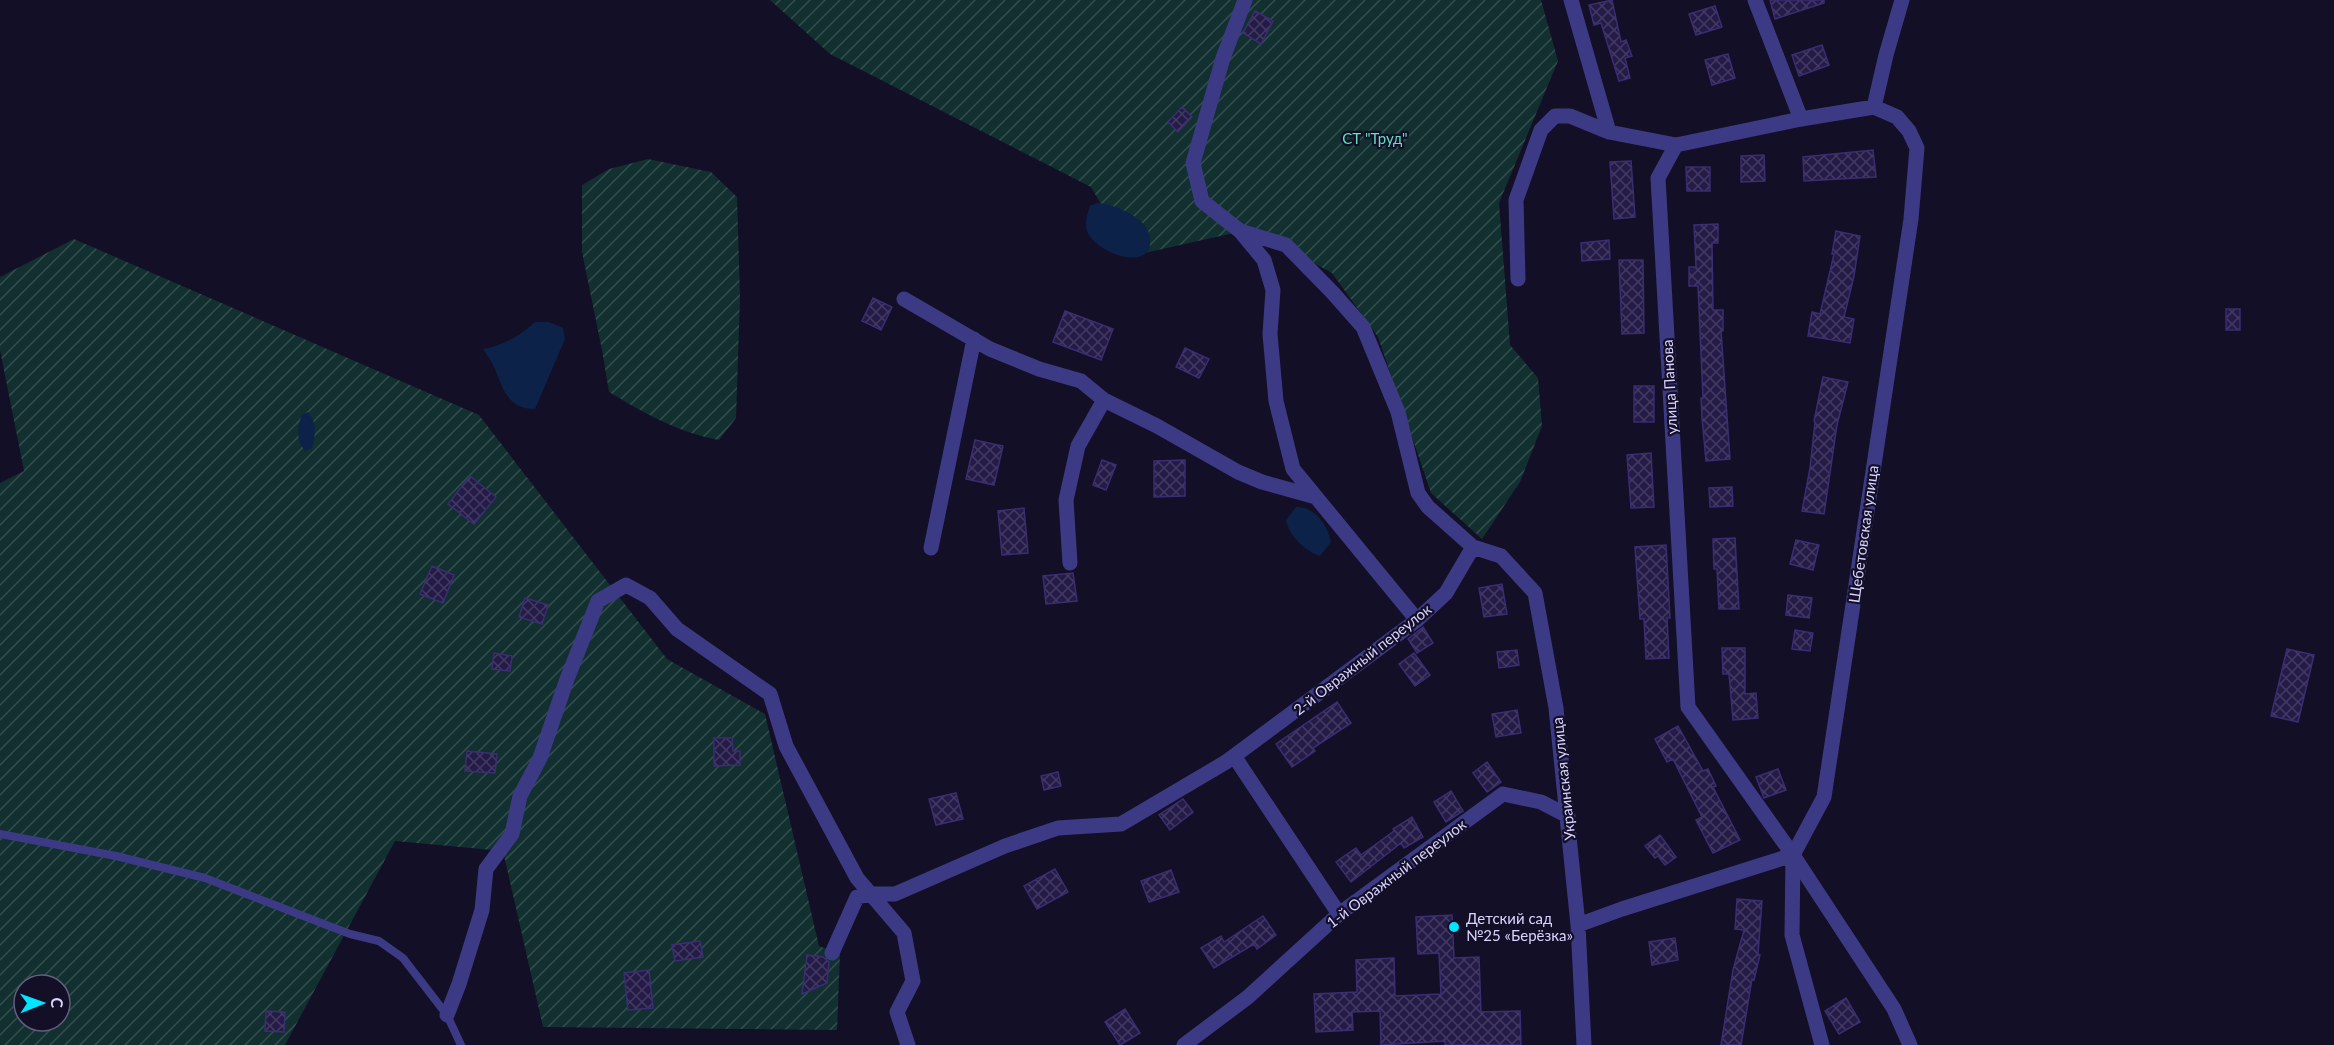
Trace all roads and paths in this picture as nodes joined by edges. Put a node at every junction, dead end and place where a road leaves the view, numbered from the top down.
1 (1245, 0) edge
2 (1571, 0) edge
3 (1755, 0) edge
4 (1902, 0) edge
5 (1874, 107) junction
6 (1801, 119) junction
7 (1609, 132) junction
8 (1676, 145) junction
9 (1240, 231) junction
10 (1518, 279) dead end
11 (904, 299) dead end
12 (974, 339) junction
13 (1104, 400) junction
14 (1316, 497) junction
15 (1473, 547) junction
16 (931, 548) dead end
17 (1070, 563) dead end
18 (1417, 620) junction
19 (1233, 756) junction
20 (1568, 816) junction
21 (0, 834) edge
22 (1793, 855) junction
23 (872, 894) junction
24 (1339, 914) junction
25 (1578, 925) junction
26 (832, 953) dead end
27 (447, 1015) junction
28 (461, 1045) edge
29 (908, 1045) edge
30 (1184, 1045) edge
31 (1584, 1045) edge
32 (1822, 1045) edge
33 (1910, 1045) edge

1 - 9 street
2 - 7 street
3 - 6 street
4 - 5 street
5 - 6 street
5 - 22 street, Щебетовская улица
6 - 8 street
7 - 8 street
7 - 10 street
8 - 22 street, улица Панова
9 - 14 street
9 - 15 street
11 - 12 street
12 - 13 street
12 - 16 street
13 - 14 street
13 - 17 street
14 - 18 street
15 - 18 street, 2-й Овражный переулок
15 - 20 street, Украинская улица
18 - 19 street, 2-й Овражный переулок
19 - 23 street, 2-й Овражный переулок
19 - 24 street
20 - 24 street, 1-й Овражный переулок
20 - 25 street, Украинская улица
21 - 27 lane
22 - 25 street
22 - 32 street, Щебетовская улица
22 - 33 street, улица Панова
23 - 26 street
23 - 27 street
23 - 29 street
24 - 30 street, 1-й Овражный переулок
25 - 31 street, Украинская улица
27 - 28 lane

